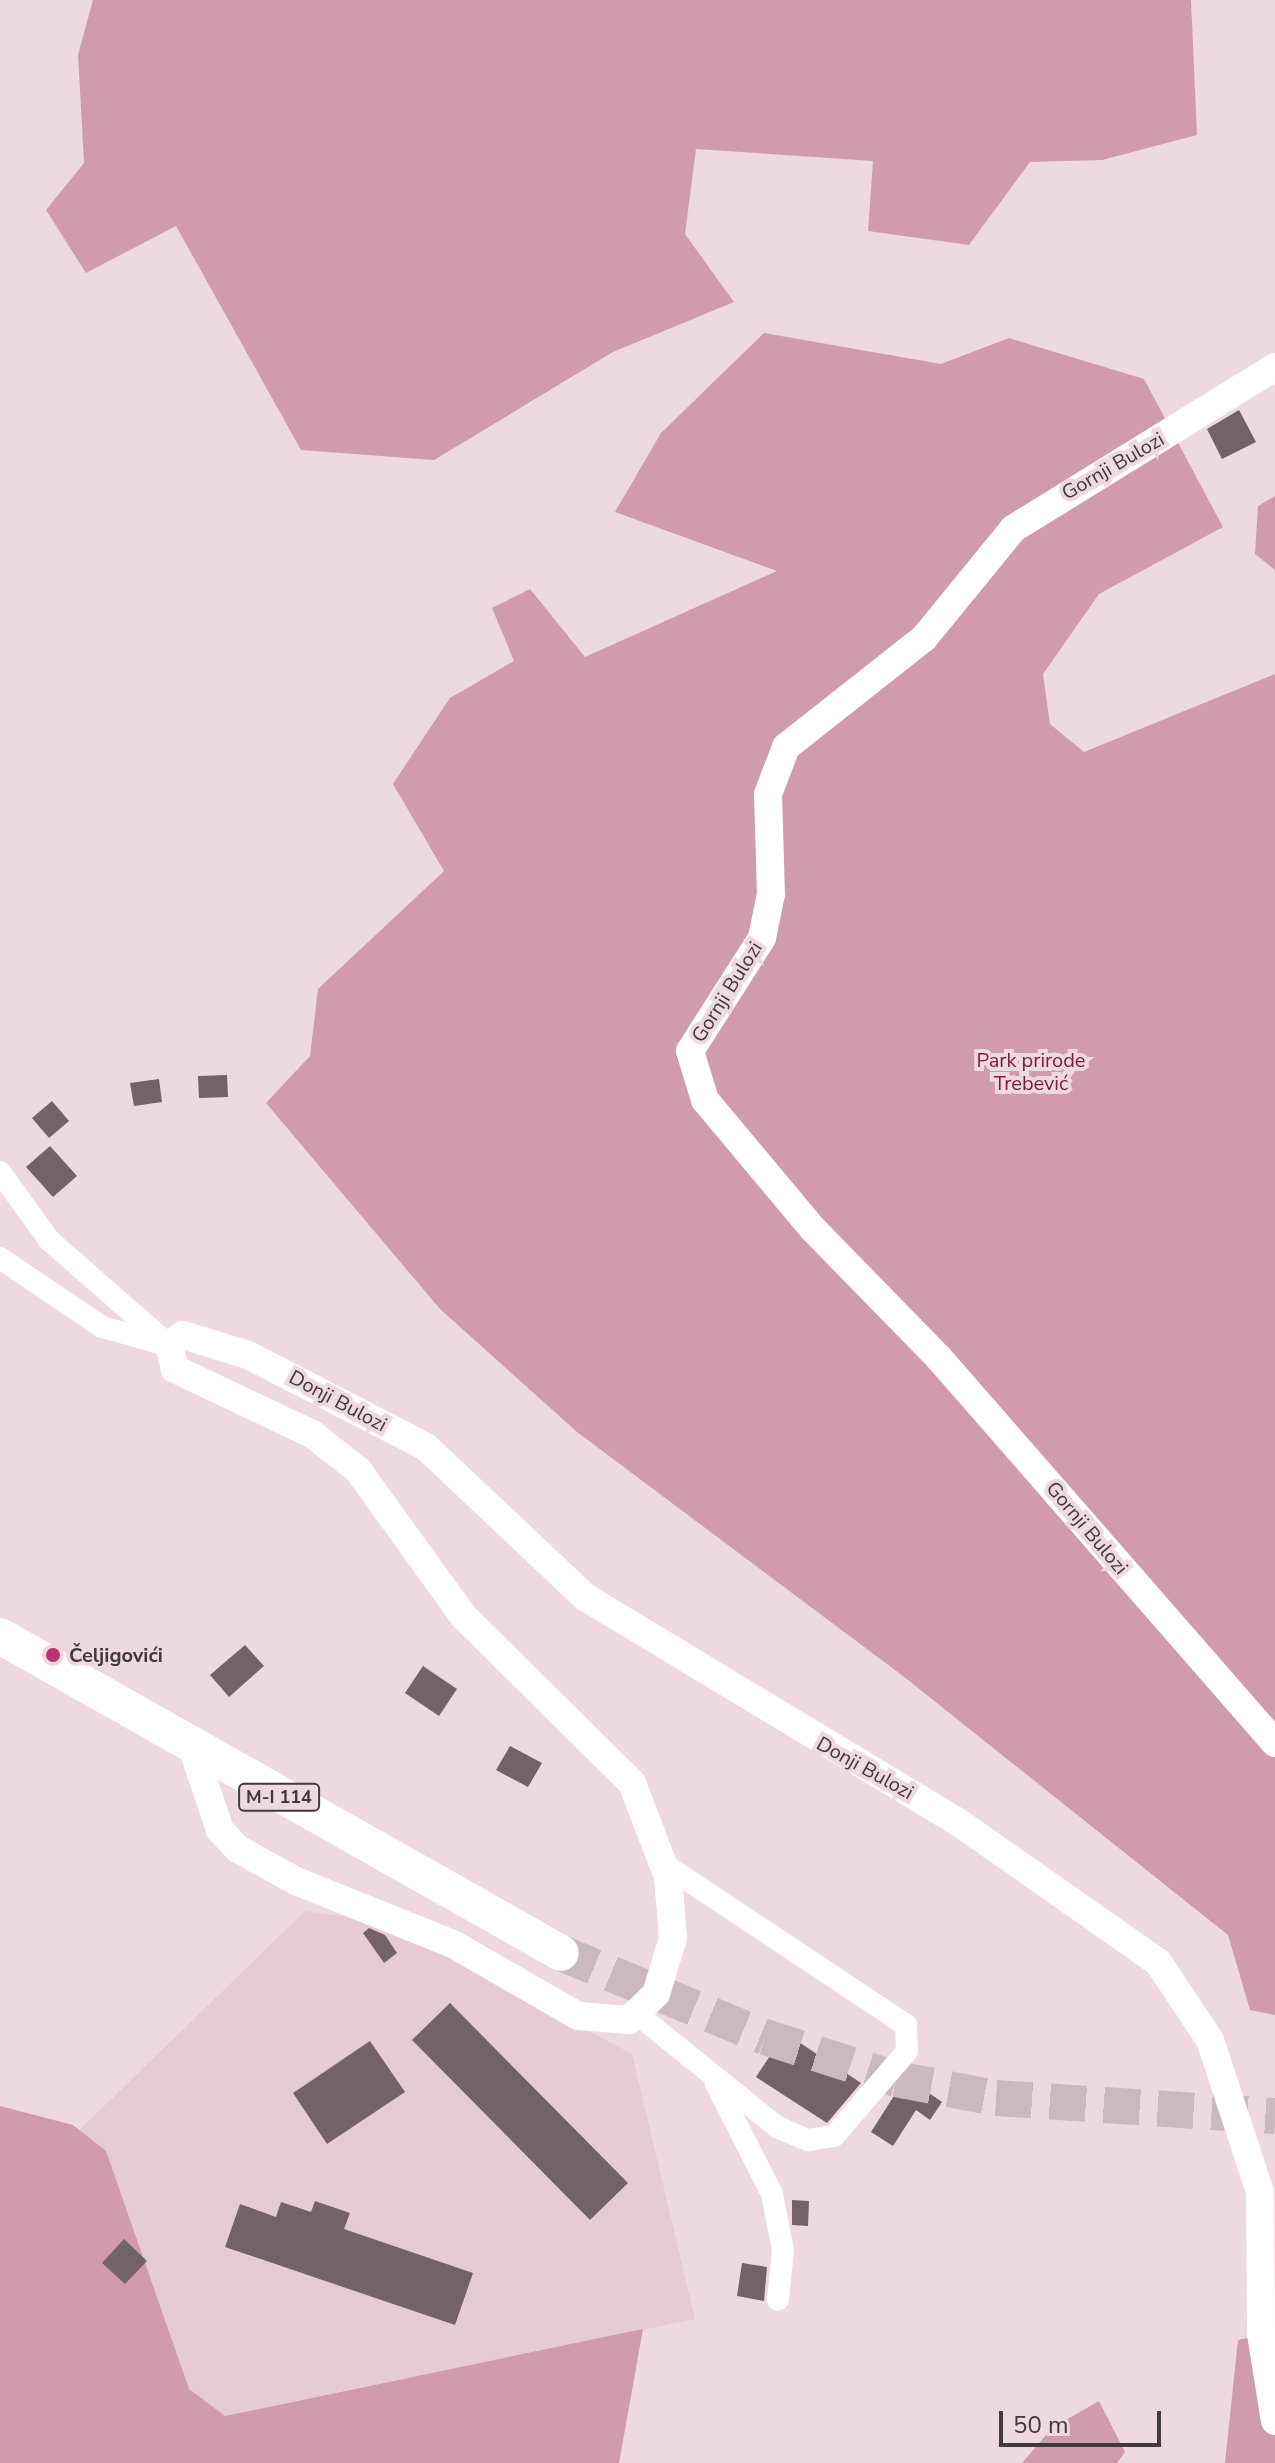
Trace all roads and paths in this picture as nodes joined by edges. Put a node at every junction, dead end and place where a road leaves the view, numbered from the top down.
1 (1275, 367) edge
2 (0, 1172) edge
3 (0, 1258) edge
4 (169, 1345) junction
5 (0, 1636) edge
6 (1275, 1743) edge
7 (193, 1750) junction
8 (664, 1864) junction
9 (561, 1953) tunnel mouth
10 (637, 2014) junction
11 (714, 2079) junction
12 (778, 2300) dead end
13 (1275, 2421) edge

1 - 6 street, Gornji Bulozi
2 - 4 street
3 - 4 street, Donji Bulozi
4 - 8 street, Donji Bulozi
4 - 13 street, Donji Bulozi
5 - 7 main road, M-I 114
7 - 9 main road, M-I 114
7 - 10 street
8 - 10 street, Donji Bulozi
8 - 11 street
10 - 11 street
11 - 12 street

